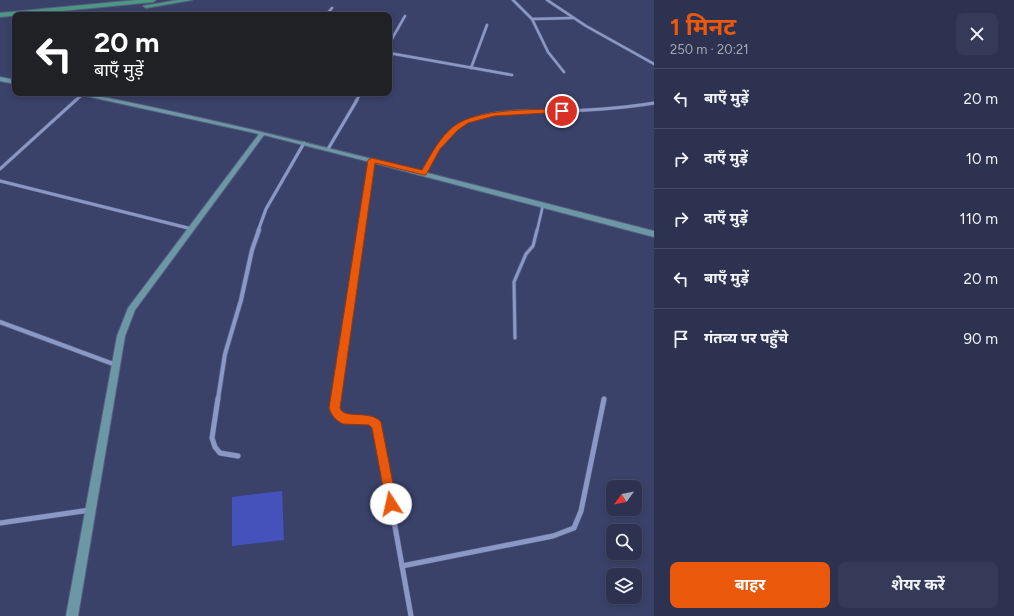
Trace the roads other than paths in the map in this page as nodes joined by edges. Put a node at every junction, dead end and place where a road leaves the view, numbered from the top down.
1 (153, 0) edge
2 (190, 0) edge
3 (513, 0) edge
4 (547, 0) edge
5 (126, 2) edge
6 (332, 8) dead end
7 (29, 12) edge
8 (80, 12) edge
9 (329, 12) edge
10 (12, 14) edge
11 (0, 15) edge
12 (405, 16) dead end
13 (12, 18) edge
14 (572, 18) junction
15 (0, 19) edge
16 (532, 19) junction
17 (487, 25) dead end
18 (392, 39) edge
19 (392, 54) edge
20 (654, 64) edge
21 (471, 68) junction
22 (564, 72) dead end
23 (512, 75) dead end
24 (0, 79) edge
25 (12, 81) edge
26 (81, 96) edge
27 (92, 96) edge
28 (359, 96) edge
29 (654, 103) edge
30 (263, 133) junction
31 (304, 144) junction
32 (328, 149) junction
33 (372, 160) junction
34 (0, 169) edge
35 (424, 173) junction
36 (0, 181) edge
37 (543, 205) junction
38 (192, 229) junction
39 (654, 234) edge
40 (0, 322) edge
41 (515, 338) dead end
42 (116, 365) junction
43 (604, 399) dead end
44 (238, 456) dead end
45 (90, 510) junction
46 (0, 523) edge
47 (402, 566) junction
48 (72, 616) edge
49 (410, 616) edge

1 - 5 main road
2 - 8 main road
3 - 16 street
4 - 14 street
5 - 7 main road
6 - 9 street
10 - 11 main road
12 - 18 street
13 - 15 main road
14 - 16 street
14 - 20 street
16 - 22 street
17 - 21 street
19 - 21 street
21 - 23 street
24 - 25 street
26 - 34 street
27 - 30 street
28 - 32 street
29 - 35 street
30 - 31 street
30 - 38 street
31 - 32 street
31 - 44 street
32 - 33 street
33 - 35 street
33 - 47 street
35 - 37 street
36 - 38 street
37 - 39 street
37 - 41 lane
38 - 42 street
40 - 42 street
42 - 45 street
43 - 47 street
45 - 46 street
45 - 48 street
47 - 49 street

